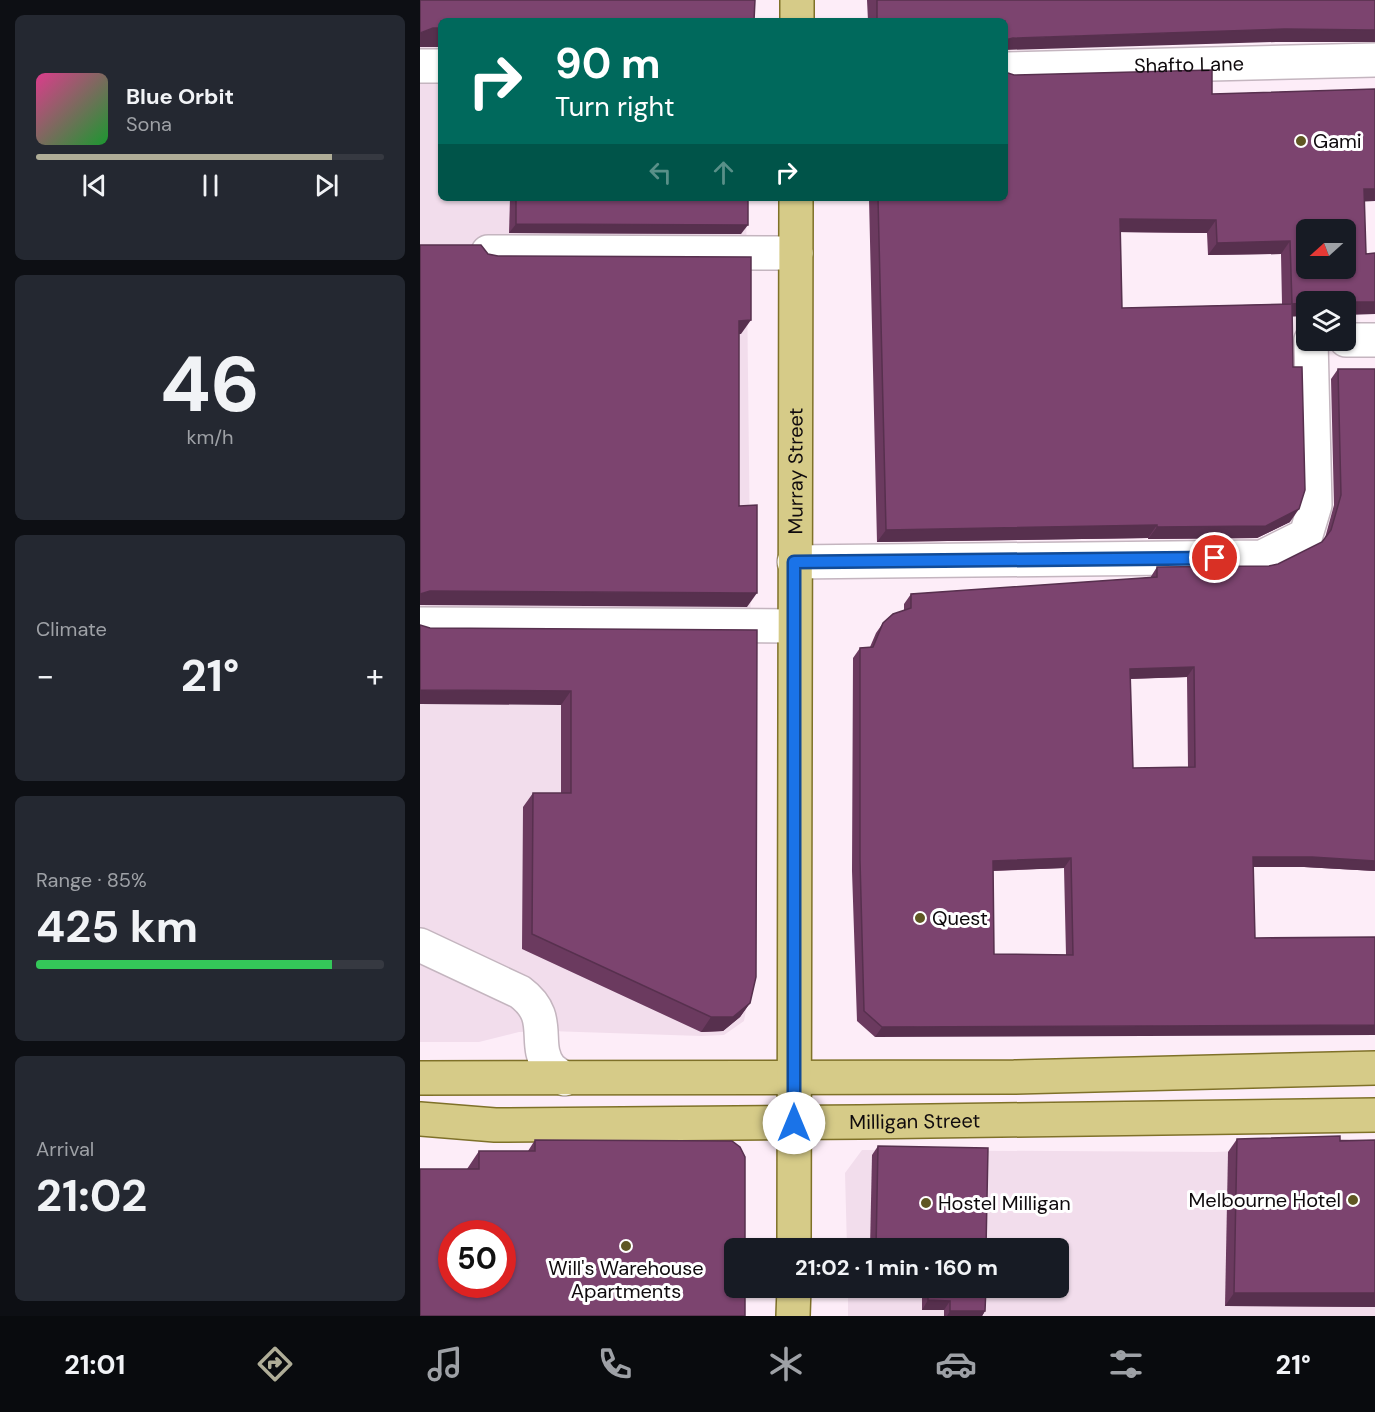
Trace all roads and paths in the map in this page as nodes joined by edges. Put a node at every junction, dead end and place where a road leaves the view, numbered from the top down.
1 (797, 0) edge
2 (797, 18) edge
3 (1375, 60) edge
4 (420, 66) edge
5 (438, 66) edge
6 (1008, 69) edge
7 (796, 201) edge
8 (488, 252) edge
9 (796, 253) junction
10 (1356, 340) edge
11 (1375, 340) edge
12 (1311, 351) edge
13 (794, 562) junction
14 (420, 624) edge
15 (794, 626) junction
16 (420, 945) edge
17 (1375, 1068) edge
18 (794, 1076) junction
19 (420, 1078) edge
20 (565, 1079) junction
21 (1375, 1115) edge
22 (420, 1119) edge
23 (794, 1123) junction
24 (794, 1238) edge
25 (794, 1298) edge
26 (793, 1316) edge

1 - 2 main road
3 - 6 street, Shafto Lane
4 - 5 street
7 - 9 main road, Murray Street
8 - 9 street
9 - 13 main road, Murray Street
10 - 11 street
12 - 13 street
13 - 15 main road, Murray Street
14 - 15 street
15 - 18 main road, Murray Street
16 - 20 street
17 - 18 main road
18 - 20 main road
18 - 23 main road, Murray Street
19 - 20 main road
21 - 23 main road, Milligan Street
22 - 23 main road, Milligan Street
23 - 24 main road, Murray Street
25 - 26 main road

